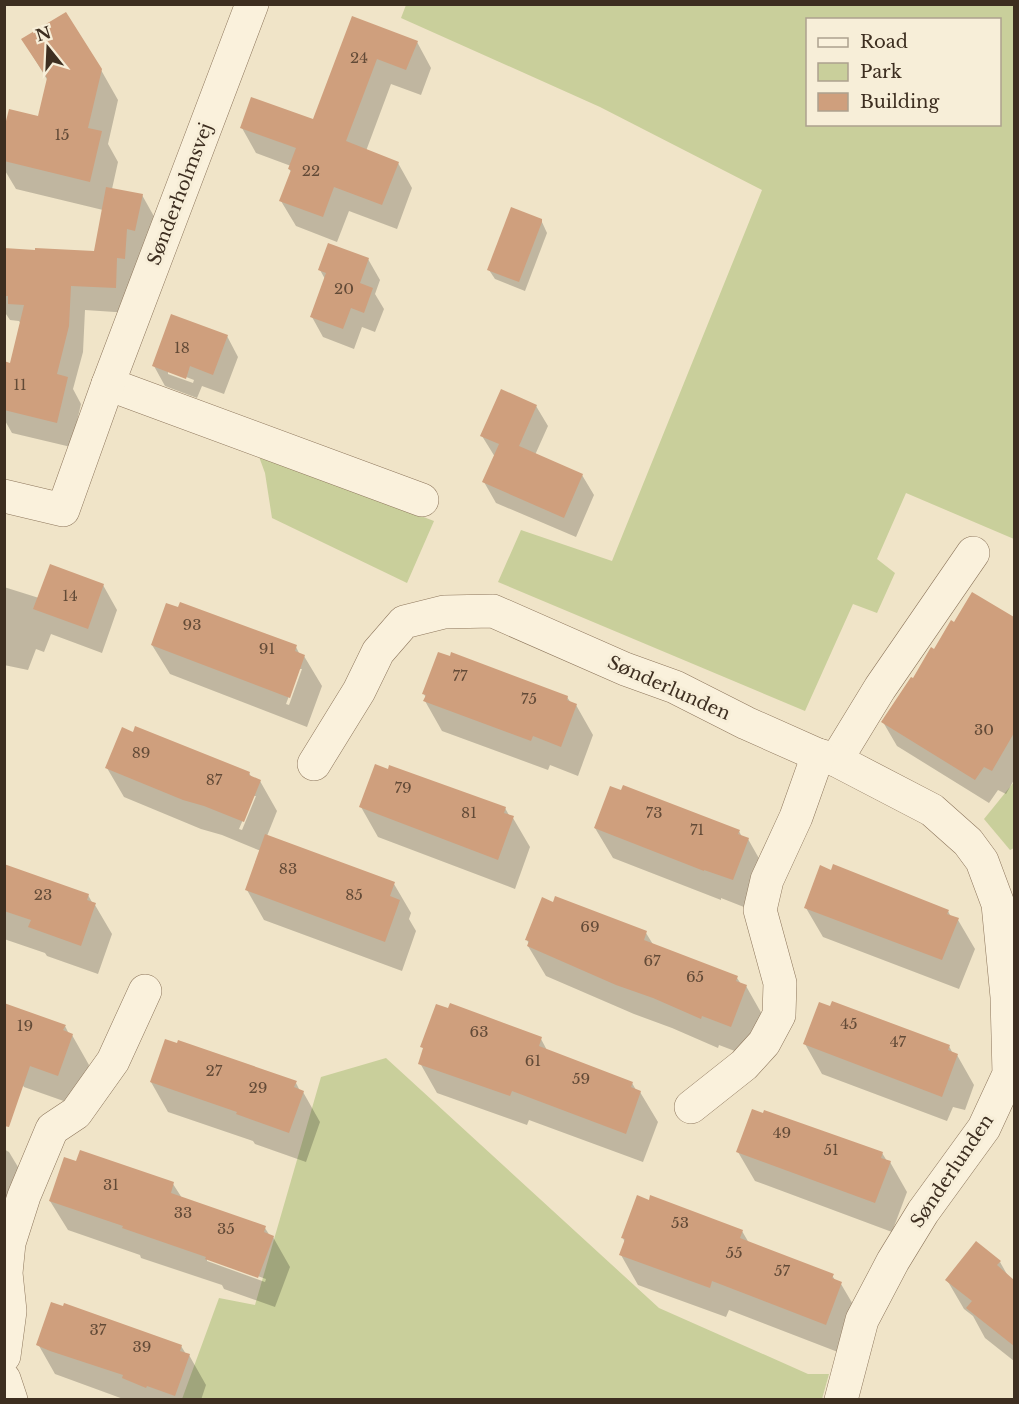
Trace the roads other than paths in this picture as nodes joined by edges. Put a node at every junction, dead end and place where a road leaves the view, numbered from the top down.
1 (252, 4) edge
2 (108, 384) junction
3 (4, 496) edge
4 (422, 500) dead end
5 (973, 553) dead end
6 (827, 758) junction
7 (314, 764) dead end
8 (145, 991) dead end
9 (691, 1107) dead end
10 (4, 1356) edge
11 (4, 1379) edge
12 (11, 1400) edge
13 (841, 1400) edge

1 - 2 street, Sønderholmsvej
2 - 3 street, Sønderholmsvej
2 - 4 street
5 - 6 street
6 - 7 street, Sønderlunden
6 - 9 street
6 - 13 street, Sønderlunden
8 - 10 street
11 - 12 street

